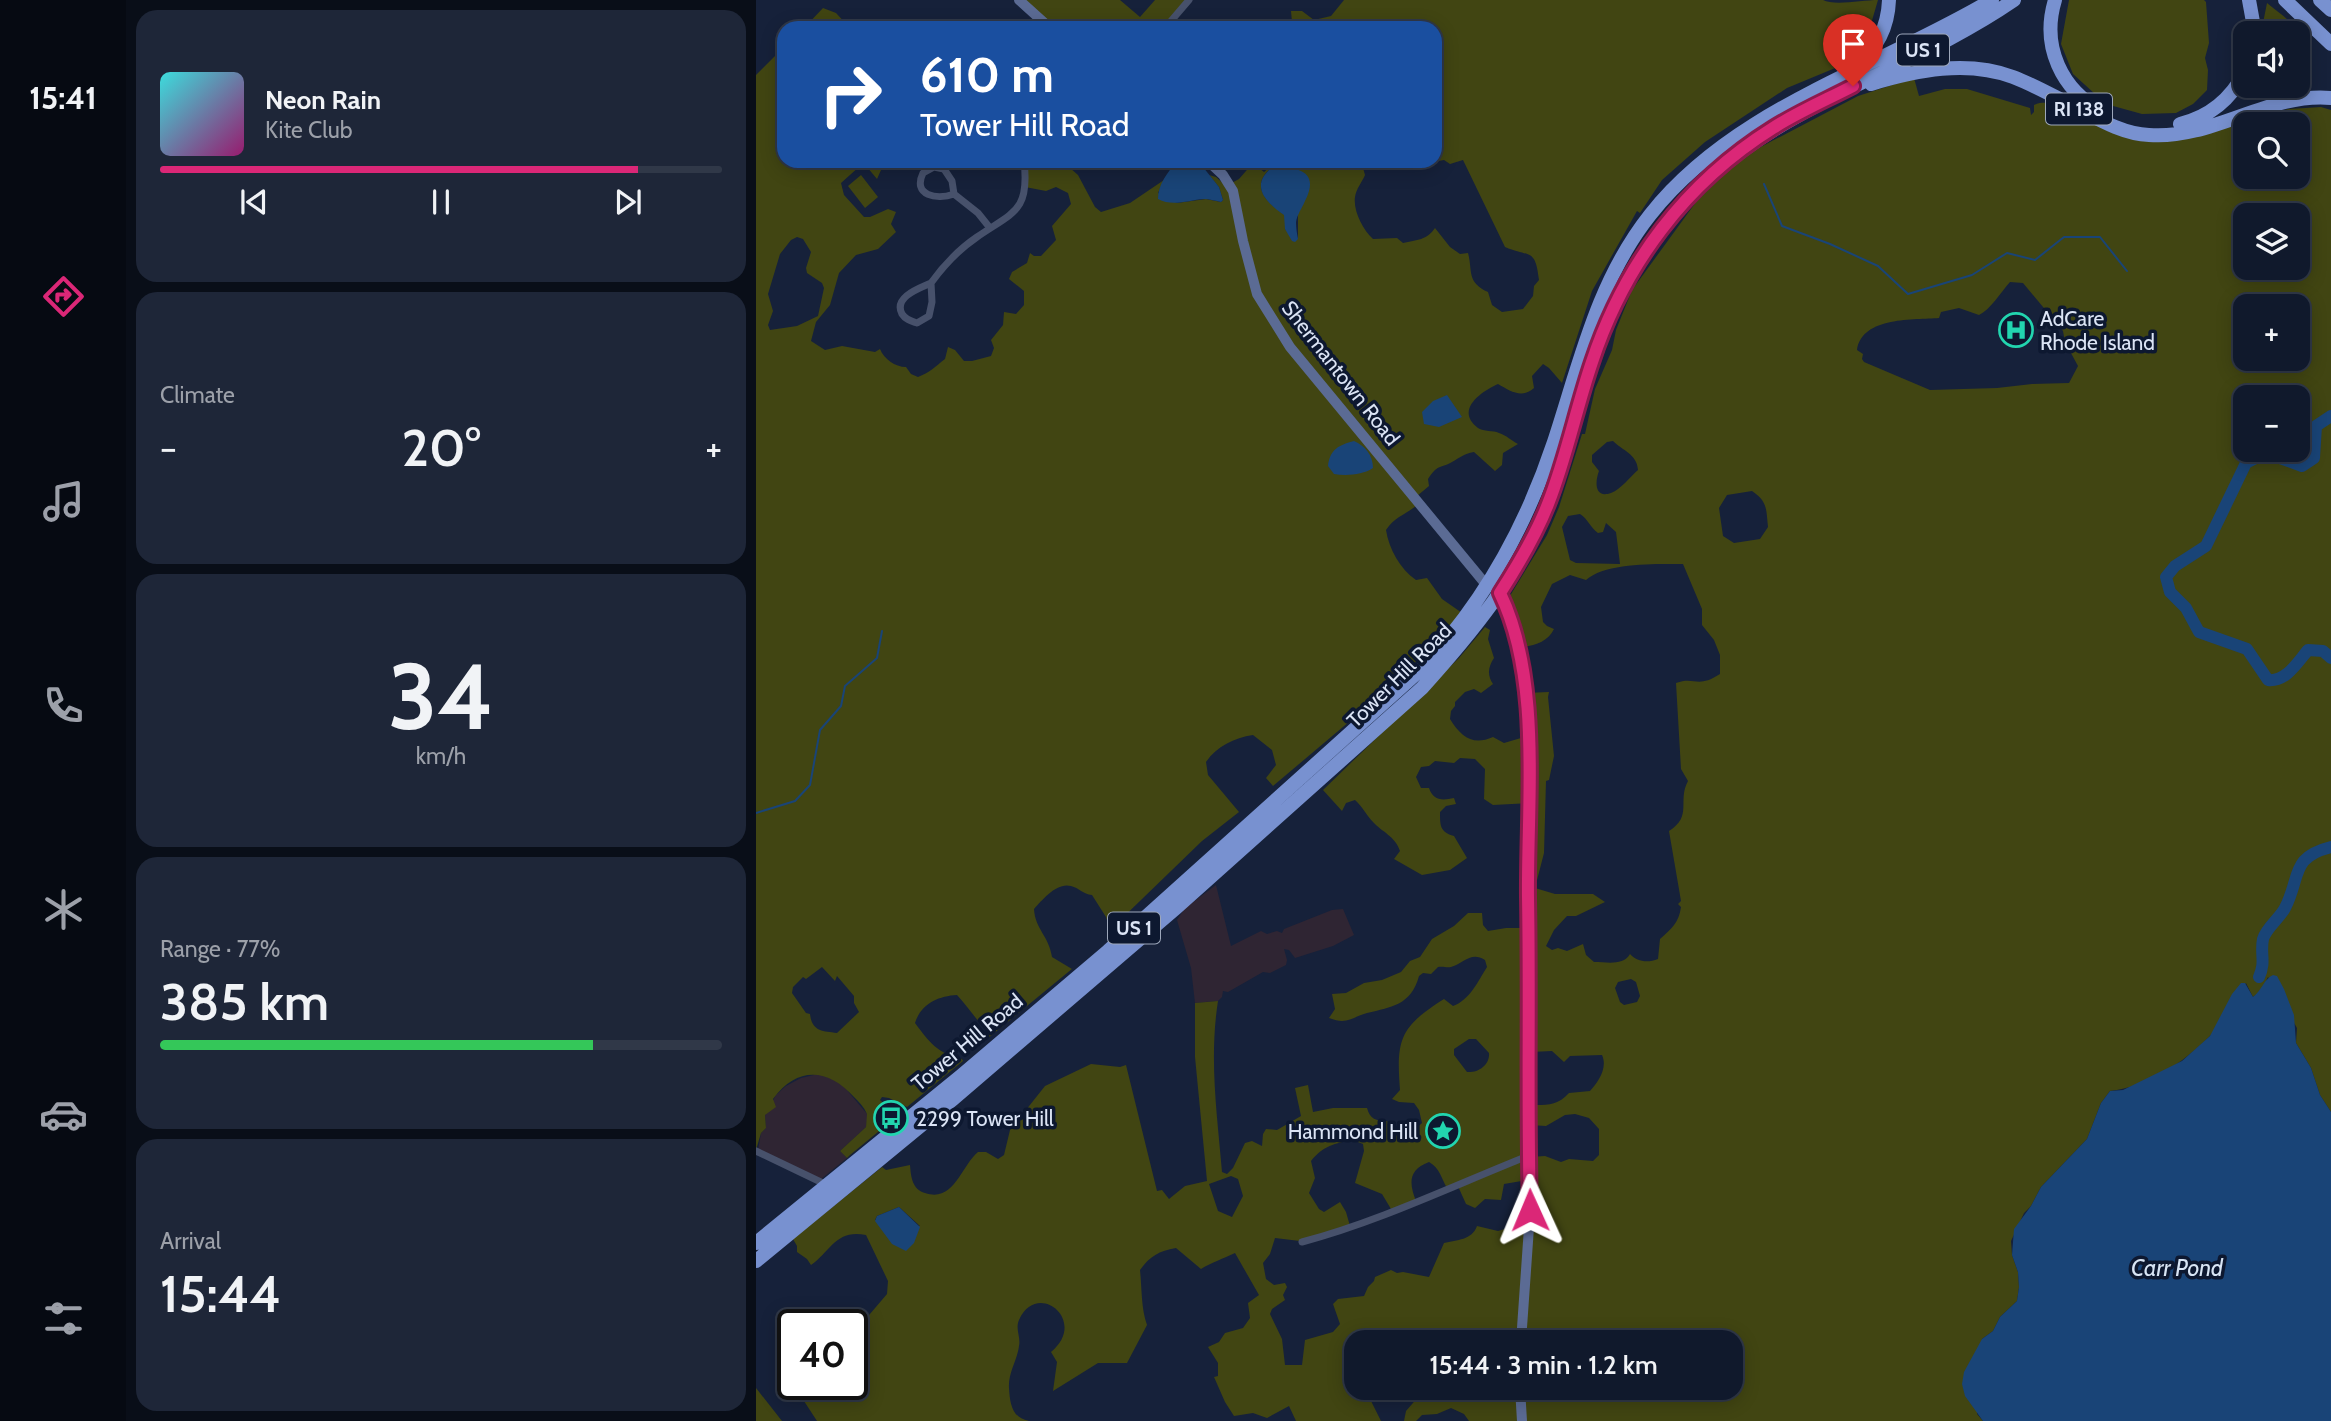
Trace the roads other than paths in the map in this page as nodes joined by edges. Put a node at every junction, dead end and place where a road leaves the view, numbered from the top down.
1 (1019, 0) edge
2 (1189, 0) edge
3 (1889, 0) edge
4 (1992, 0) edge
5 (2014, 0) edge
6 (2055, 0) edge
7 (2249, 0) edge
8 (2285, 0) edge
9 (2320, 0) edge
10 (2331, 10) edge
11 (1042, 21) edge
12 (1171, 21) edge
13 (2253, 21) edge
14 (2331, 44) edge
15 (2233, 91) edge
16 (1828, 92) junction
17 (2331, 98) edge
18 (1024, 168) edge
19 (1216, 168) edge
20 (954, 194) junction
21 (990, 228) junction
22 (932, 283) junction
23 (1494, 590) junction
24 (1231, 840) junction
25 (1070, 999) junction
26 (756, 1151) edge
27 (1528, 1156) junction
28 (827, 1185) junction
29 (1302, 1242) dead end
30 (756, 1243) edge
31 (756, 1261) edge
32 (1522, 1330) edge
33 (1521, 1400) edge
34 (1522, 1421) edge

1 - 11 street
2 - 12 street
3 - 16 highway
4 - 16 highway, Tower Hill Road / US 1
5 - 16 highway, Tower Hill Road / US 1
6 - 15 highway
7 - 13 highway
8 - 14 highway
9 - 10 highway
16 - 17 highway, RI 138
16 - 23 highway, Tower Hill Road / US 1
18 - 21 street
19 - 23 street, Shermantown Road
20 - 20 street
20 - 21 street
21 - 22 street
22 - 22 street
23 - 24 highway, Tower Hill Road / US 1
23 - 25 highway, Tower Hill Road / US 1
23 - 27 street, Shermantown Road
24 - 25 highway
24 - 28 highway, Tower Hill Road / US 1
25 - 31 highway, Tower Hill Road / US 1
26 - 28 street
27 - 29 street
27 - 32 street, Shermantown Road
28 - 30 highway, Tower Hill Road / US 1
33 - 34 street

